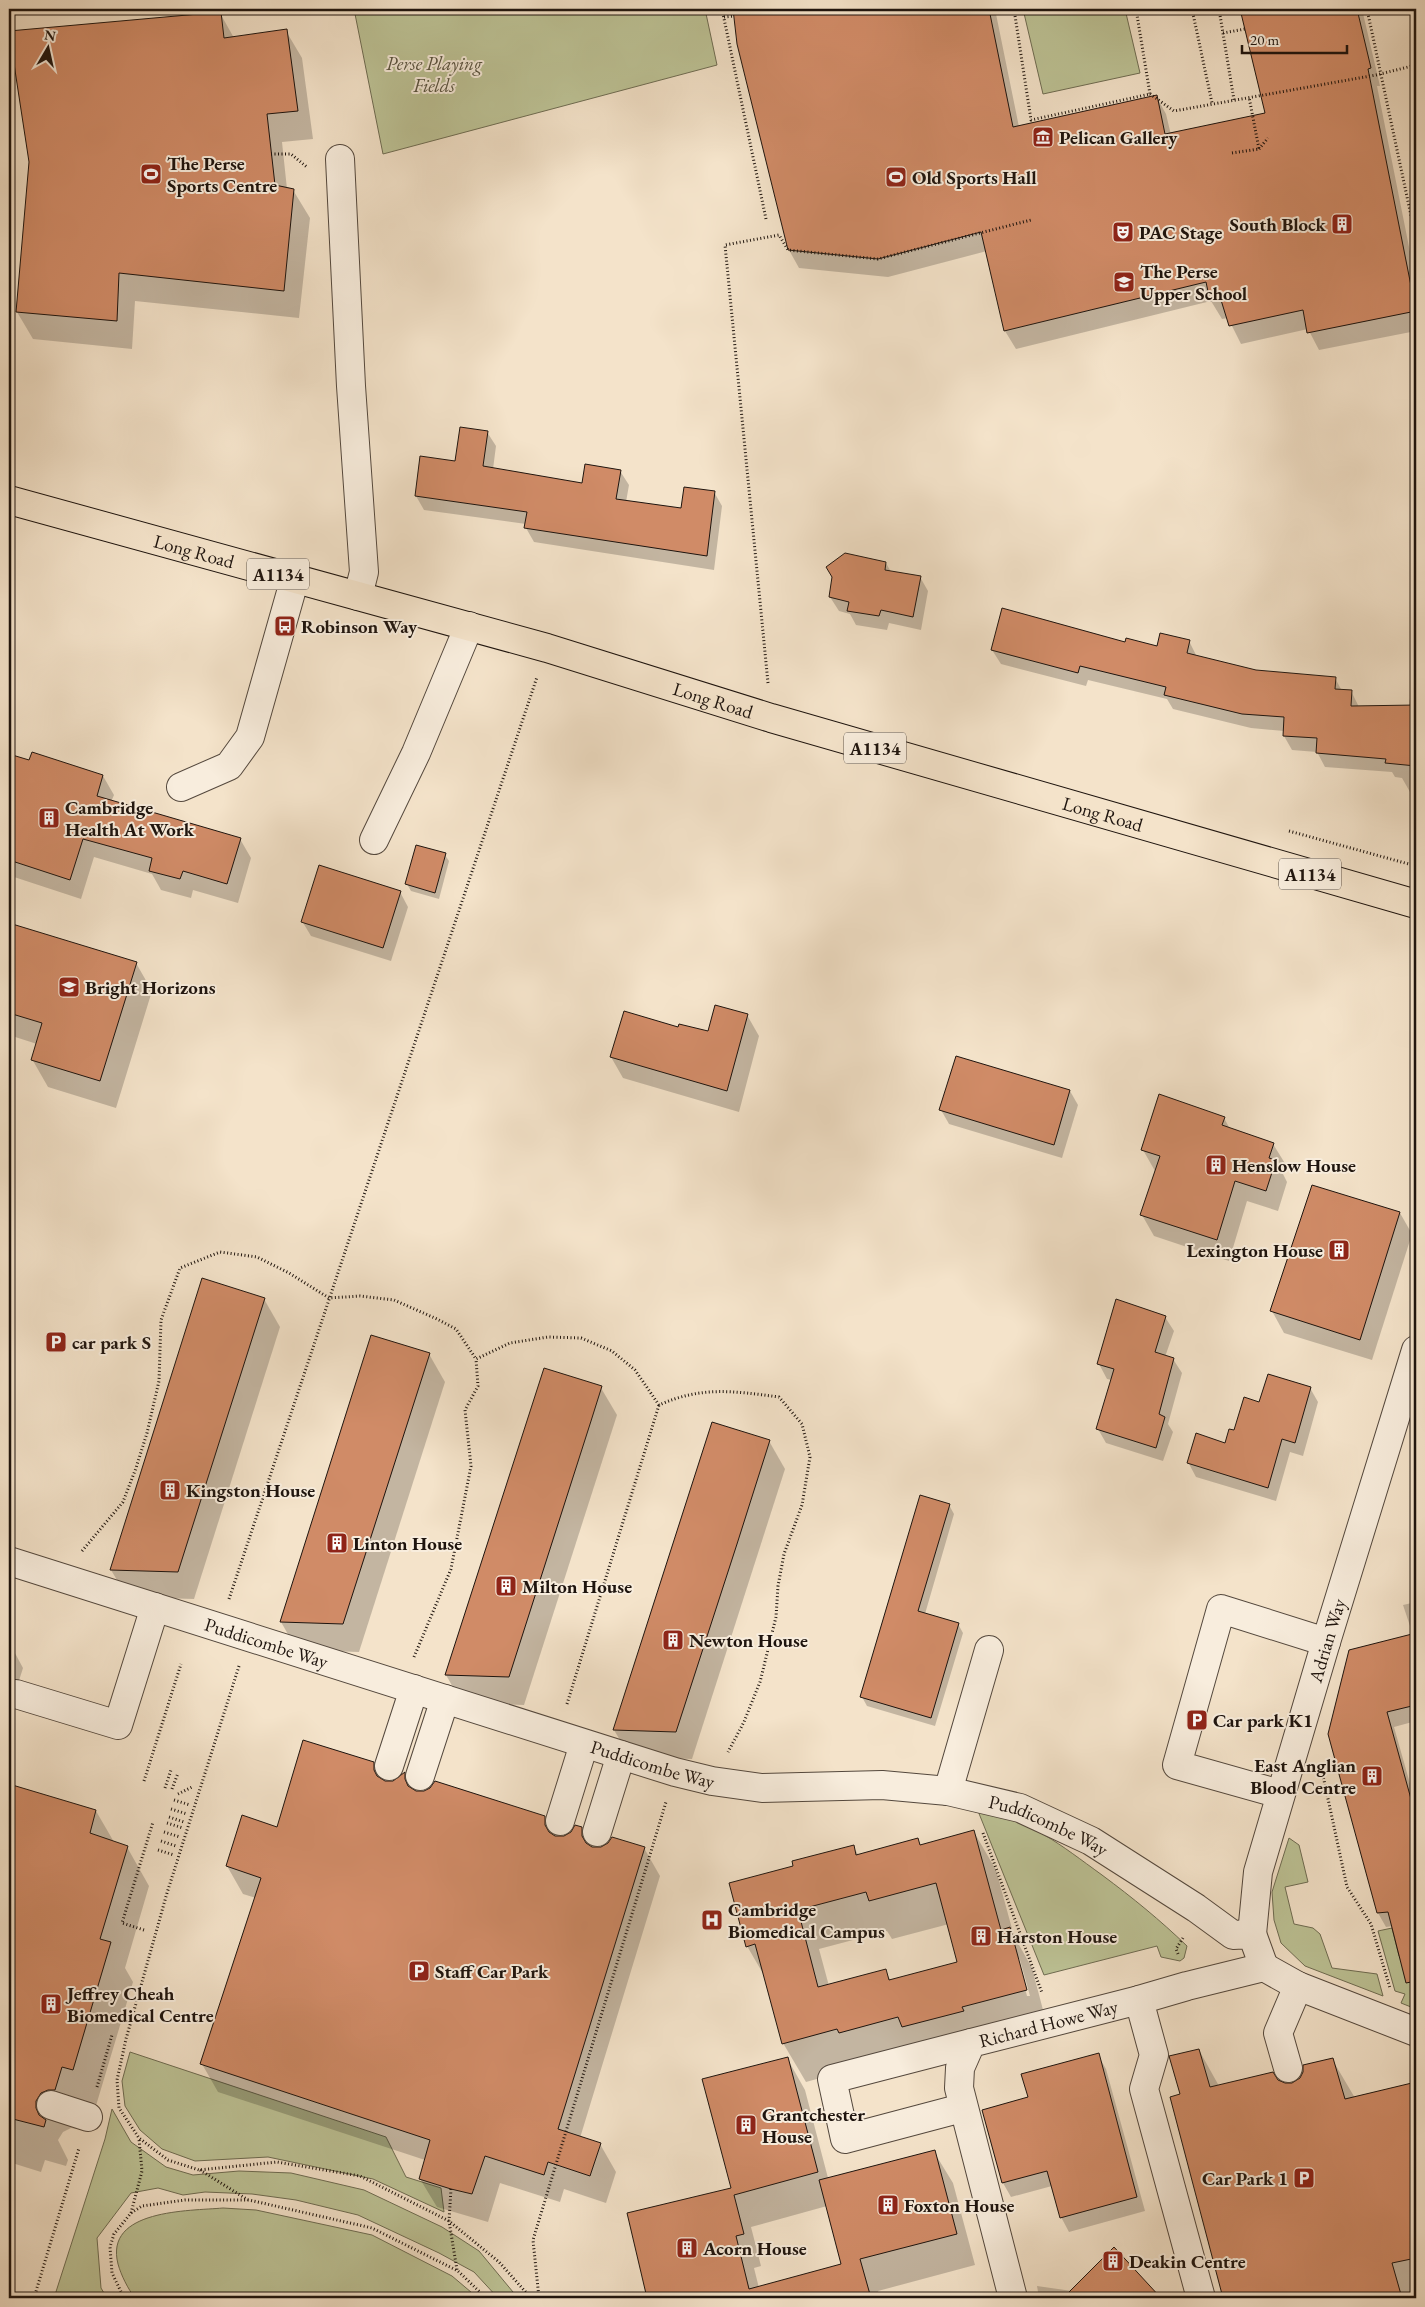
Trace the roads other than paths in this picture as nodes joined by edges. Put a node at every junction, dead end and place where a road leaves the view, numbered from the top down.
1 (340, 159) dead end
2 (9, 500) edge
3 (295, 578) junction
4 (358, 596) junction
5 (468, 626) junction
6 (181, 787) dead end
7 (374, 840) dead end
8 (1416, 904) edge
9 (1416, 1350) edge
10 (9, 1561) edge
11 (155, 1607) junction
12 (1326, 1642) junction
13 (989, 1650) dead end
14 (407, 1687) junction
15 (16, 1694) dead end
16 (445, 1699) junction
17 (584, 1744) junction
18 (621, 1755) junction
19 (388, 1766) dead end
20 (420, 1776) dead end
21 (958, 1792) junction
22 (1280, 1794) junction
23 (560, 1821) dead end
24 (597, 1832) dead end
25 (1252, 1934) junction
26 (1264, 1967) junction
27 (1298, 1986) junction
28 (1139, 2000) junction
29 (1416, 2032) edge
30 (971, 2043) junction
31 (1288, 2068) dead end
32 (51, 2105) dead end
33 (962, 2108) junction
34 (88, 2116) road end
35 (1013, 2298) edge
36 (1200, 2298) edge

1 - 4 lane
2 - 3 main road, Long Road / A1134
3 - 4 main road, Long Road / A1134
3 - 6 lane
4 - 5 main road, Long Road / A1134
5 - 7 lane
5 - 8 main road, Long Road / A1134
9 - 12 lane, Adrian Way
10 - 11 lane, Puddicombe Way
11 - 14 lane, Puddicombe Way
11 - 15 lane
12 - 22 lane, Adrian Way
12 - 22 lane
13 - 21 lane
14 - 16 lane, Puddicombe Way
14 - 19 lane
16 - 17 lane, Puddicombe Way
16 - 20 lane
17 - 18 lane, Puddicombe Way
17 - 23 lane
18 - 21 lane, Puddicombe Way
18 - 24 lane
21 - 25 lane, Puddicombe Way
22 - 25 lane, Adrian Way
25 - 26 lane
26 - 27 lane
26 - 28 lane, Richard Howe Way
27 - 29 lane
27 - 31 lane
28 - 30 lane, Richard Howe Way
28 - 36 lane
30 - 33 lane, Richard Howe Way
30 - 33 lane
32 - 34 lane
33 - 35 lane, Richard Howe Way

